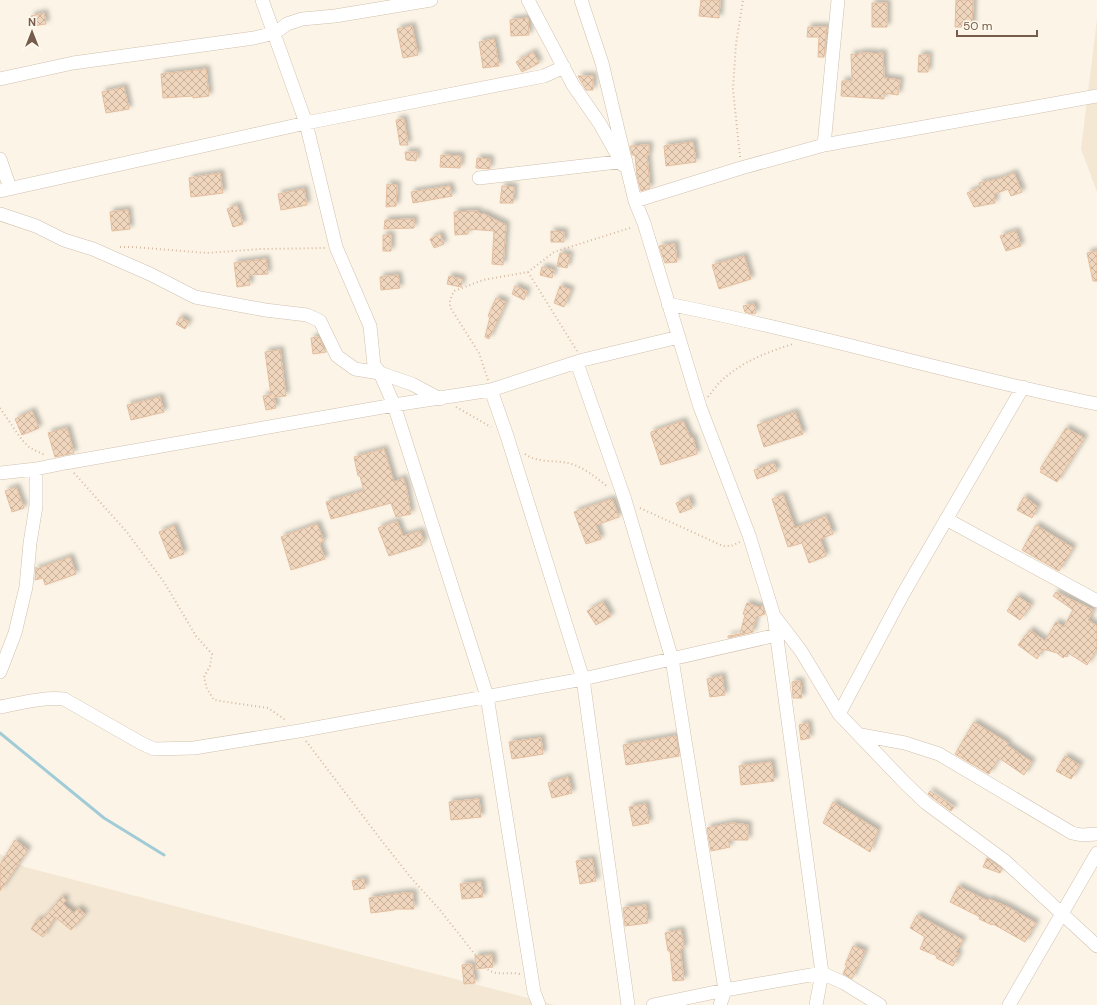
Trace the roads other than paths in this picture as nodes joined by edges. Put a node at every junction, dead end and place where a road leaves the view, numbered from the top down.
1 (262, 0) edge
2 (431, 0) edge
3 (528, 0) edge
4 (581, 0) edge
5 (838, 0) edge
6 (275, 33) junction
7 (564, 68) junction
8 (0, 79) edge
9 (1097, 96) edge
10 (306, 123) junction
11 (824, 145) junction
12 (0, 159) edge
13 (623, 161) junction
14 (479, 178) dead end
15 (5, 190) edge
16 (635, 201) junction
17 (0, 214) edge
18 (668, 304) junction
19 (679, 337) junction
20 (580, 362) junction
21 (380, 372) junction
22 (1023, 387) junction
23 (492, 390) junction
24 (440, 399) junction
25 (1097, 404) edge
26 (394, 405) junction
27 (36, 469) junction
28 (0, 473) edge
29 (946, 519) junction
30 (1097, 601) edge
31 (774, 616) junction
32 (777, 635) junction
33 (672, 659) junction
34 (0, 672) edge
35 (583, 679) junction
36 (487, 696) junction
37 (0, 707) edge
38 (840, 714) junction
39 (861, 735) junction
40 (1097, 834) edge
41 (1097, 854) edge
42 (1063, 914) junction
43 (1097, 946) edge
44 (822, 973) junction
45 (724, 990) junction
46 (539, 1005) edge
47 (628, 1005) edge
48 (653, 1005) edge
49 (720, 1005) edge
50 (816, 1005) edge
51 (880, 1005) edge
52 (1009, 1005) edge

1 - 6 street
2 - 6 street
3 - 7 street
4 - 13 street
5 - 11 street
6 - 8 street
6 - 10 street
7 - 10 street
7 - 13 street
9 - 11 street
10 - 15 street
10 - 21 street
11 - 16 street
12 - 15 street
13 - 14 street
13 - 16 street
16 - 18 street
17 - 21 street
18 - 19 street
18 - 22 street
19 - 20 street
19 - 31 street
20 - 23 street
20 - 33 street
21 - 24 street
21 - 26 street
22 - 25 street
22 - 29 street
23 - 24 street
23 - 35 street
24 - 26 street
26 - 27 street
26 - 36 street
27 - 28 street
27 - 34 street
29 - 30 street
29 - 38 street
31 - 32 street
31 - 38 street
32 - 33 street
32 - 44 street
33 - 35 street
33 - 45 street
35 - 36 street
35 - 47 street
36 - 37 street
36 - 46 street
38 - 39 street
39 - 40 street
39 - 42 street
41 - 42 street
42 - 43 street
42 - 52 street
44 - 45 street
44 - 50 street
44 - 51 street
45 - 48 street
45 - 49 street

